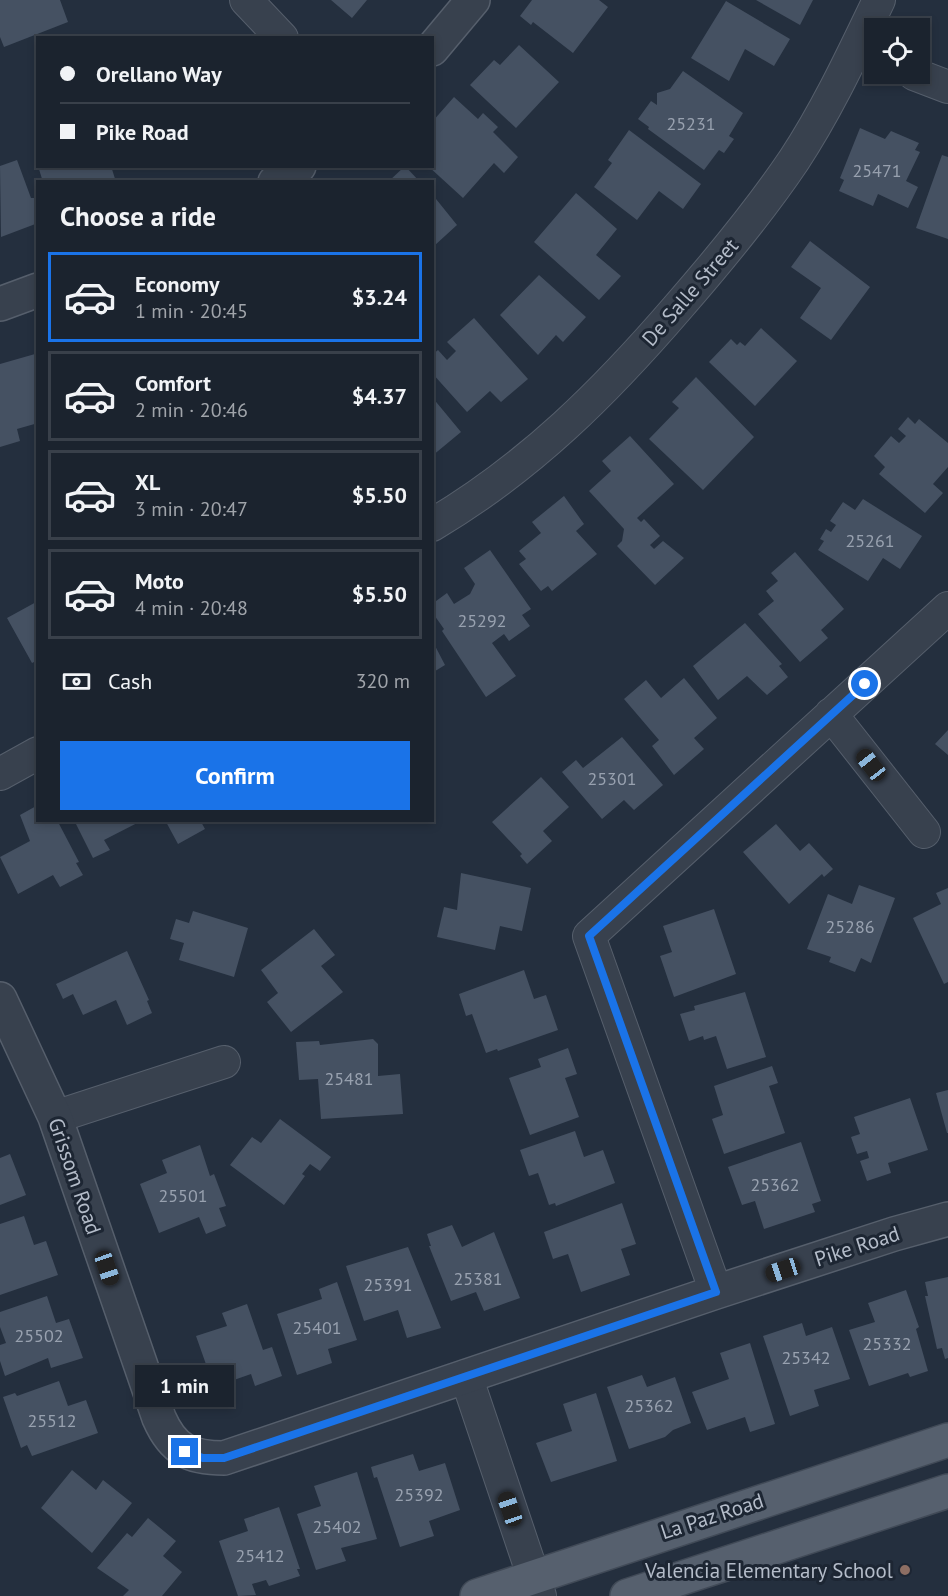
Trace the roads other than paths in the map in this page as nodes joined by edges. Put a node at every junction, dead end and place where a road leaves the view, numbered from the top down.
1 (246, 0) edge
2 (473, 0) edge
3 (879, 0) edge
4 (874, 18) edge
5 (280, 36) edge
6 (434, 47) edge
7 (864, 56) edge
8 (930, 80) edge
9 (948, 87) edge
10 (297, 168) edge
11 (278, 180) edge
12 (36, 291) edge
13 (0, 304) edge
14 (434, 524) edge
15 (948, 608) edge
16 (831, 714) junction
17 (36, 754) edge
18 (0, 774) edge
19 (924, 832) dead end
20 (0, 999) edge
21 (224, 1062) dead end
22 (55, 1117) junction
23 (948, 1220) edge
24 (716, 1292) junction
25 (466, 1376) junction
26 (948, 1440) edge
27 (185, 1452) joint
28 (948, 1491) edge
29 (536, 1586) edge
30 (477, 1596) edge
31 (627, 1596) edge

1 - 5 street
2 - 6 street
3 - 4 street, De Salle Street
7 - 14 street, De Salle Street
8 - 9 street
10 - 11 street
12 - 13 street
15 - 16 street
16 - 19 street
16 - 24 street
17 - 18 street
20 - 22 street, Grissom Road
21 - 22 street
22 - 27 street, Grissom Road
23 - 24 street, Pike Road
24 - 25 street, Pike Road
25 - 27 street, Pike Road
25 - 29 street
26 - 29 main road, La Paz Road
28 - 31 main road
29 - 30 main road, La Paz Road

